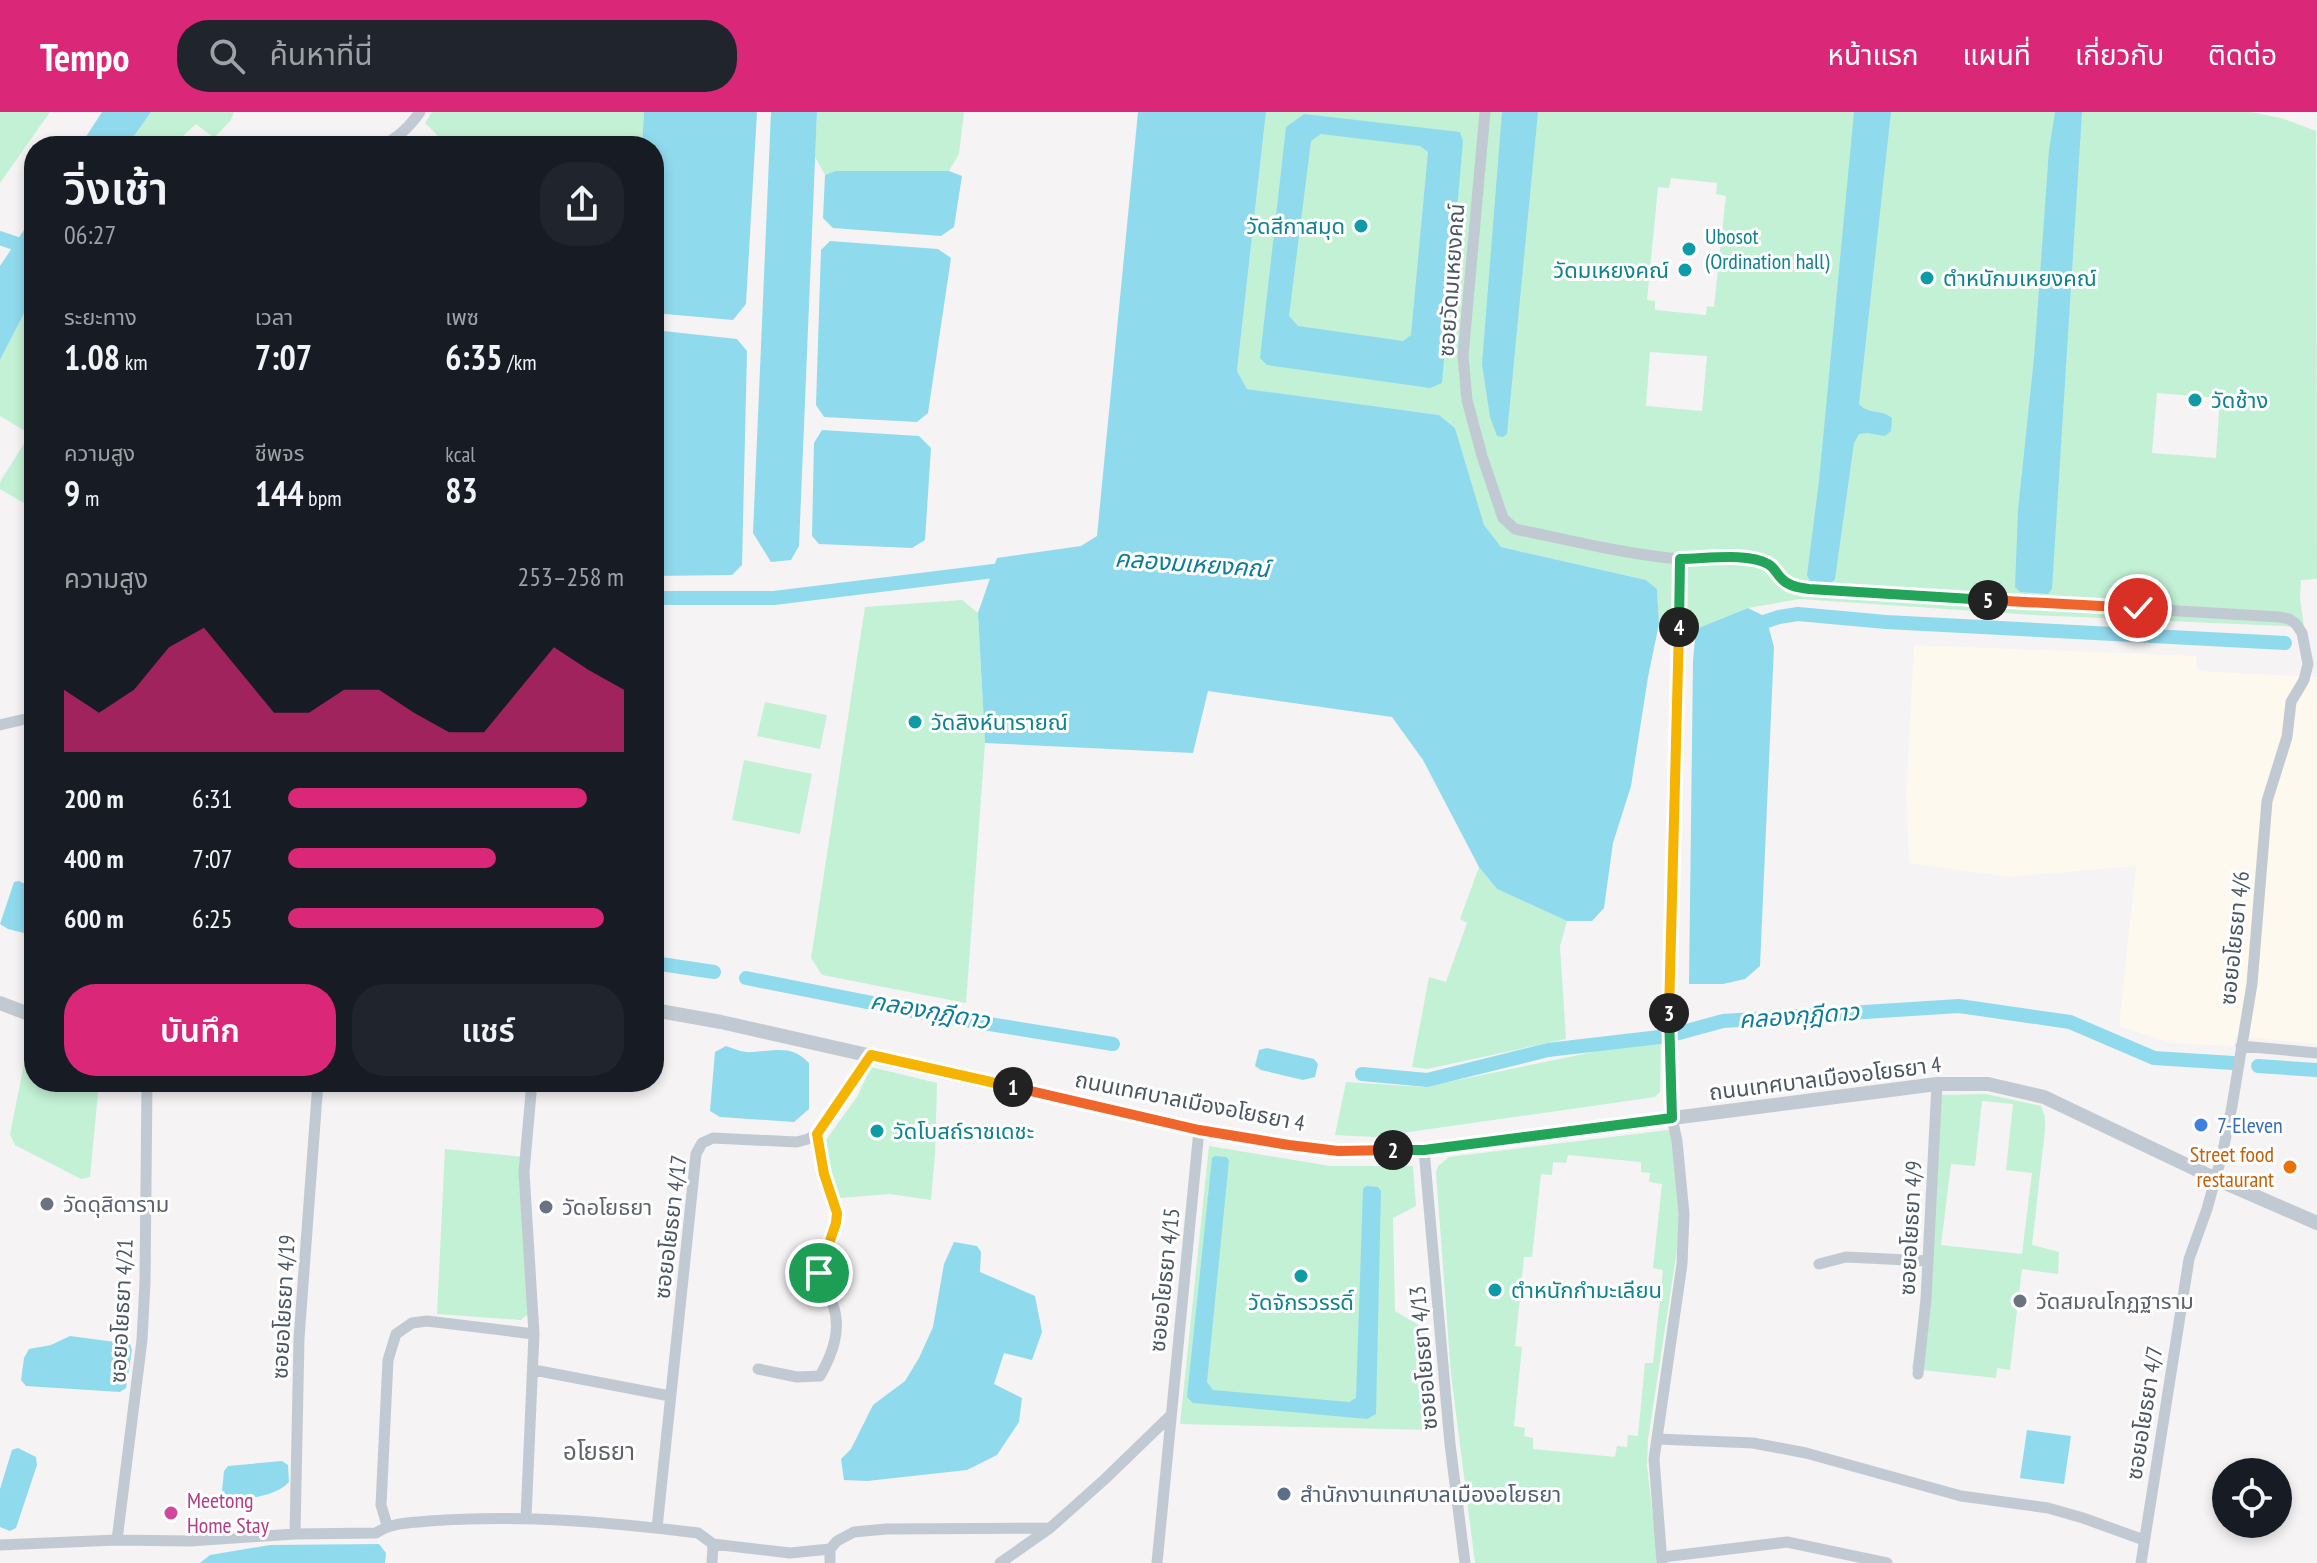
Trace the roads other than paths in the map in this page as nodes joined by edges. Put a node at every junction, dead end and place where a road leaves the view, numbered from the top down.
1 (420, 112) edge
2 (1485, 112) edge
3 (396, 136) edge
4 (1680, 559) junction
5 (2291, 702) joint
6 (24, 719) edge
7 (0, 725) edge
8 (0, 1003) edge
9 (24, 1012) edge
10 (664, 1012) edge
11 (2241, 1046) junction
12 (2317, 1053) edge
13 (871, 1055) junction
14 (1937, 1084) junction
15 (147, 1092) edge
16 (317, 1092) edge
17 (531, 1092) edge
18 (1672, 1118) junction
19 (1199, 1130) junction
20 (817, 1134) junction
21 (1424, 1150) junction
22 (2214, 1178) junction
23 (2317, 1223) edge
24 (1928, 1261) junction
25 (1819, 1264) dead end
26 (534, 1334) junction
27 (758, 1369) dead end
28 (534, 1370) junction
29 (1918, 1374) dead end
30 (670, 1396) junction
31 (1170, 1416) junction
32 (1657, 1439) junction
33 (526, 1518) junction
34 (387, 1525) junction
35 (657, 1528) junction
36 (1050, 1528) junction
37 (295, 1534) junction
38 (117, 1540) junction
39 (2144, 1540) junction
40 (713, 1544) junction
41 (0, 1545) edge
42 (830, 1549) junction
43 (1663, 1560) edge
44 (712, 1563) edge
45 (830, 1563) edge
46 (1000, 1563) edge
47 (1157, 1563) edge
48 (1465, 1563) edge
49 (1887, 1563) edge
50 (2141, 1563) edge

1 - 3 street
2 - 4 street, ซอยวัดมเหยงคณ์
4 - 5 street, ซอยวัดมเหยงคณ์
4 - 18 street
5 - 11 street, ซอยอโยธยา 4/6
6 - 7 street
8 - 9 street
10 - 13 street, ถนนเทศบาลเมืองอโยธยา 4
11 - 12 street
11 - 22 street, ซอยอโยธยา 4/6
13 - 19 street, ถนนเทศบาลเมืองอโยธยา 4
13 - 20 street
14 - 18 street, ถนนเทศบาลเมืองอโยธยา 4
14 - 22 street, ถนนเทศบาลเมืองอโยธยา 4
14 - 24 street, ซอยอโยธยา 4/9
15 - 38 street, ซอยอโยธยา 4/21
16 - 37 street, ซอยอโยธยา 4/19
17 - 26 street
18 - 21 street, ถนนเทศบาลเมืองอโยธยา 4
18 - 32 street
19 - 21 street, ถนนเทศบาลเมืองอโยธยา 4
19 - 31 street, ซอยอโยธยา 4/15
20 - 27 street
20 - 30 street, ซอยอโยธยา 4/17
21 - 48 street, ซอยอโยธยา 4/13
22 - 23 street, ถนนเทศบาลเมืองอโยธยา 4
22 - 39 street, ซอยอโยธยา 4/7
24 - 25 street
24 - 29 street, ซอยอโยธยา 4/9
26 - 28 street
26 - 34 street
28 - 30 street
28 - 33 street
30 - 35 street, ซอยอโยธยา 4/17
31 - 36 street
31 - 47 street, ซอยอโยธยา 4/15
32 - 39 street
32 - 43 street
33 - 34 street
33 - 35 street
34 - 37 street
35 - 40 street
36 - 42 street
36 - 46 street
37 - 38 street
38 - 41 street
39 - 50 street, ซอยอโยธยา 4/7
40 - 42 street
40 - 44 street
42 - 45 street
43 - 49 street

